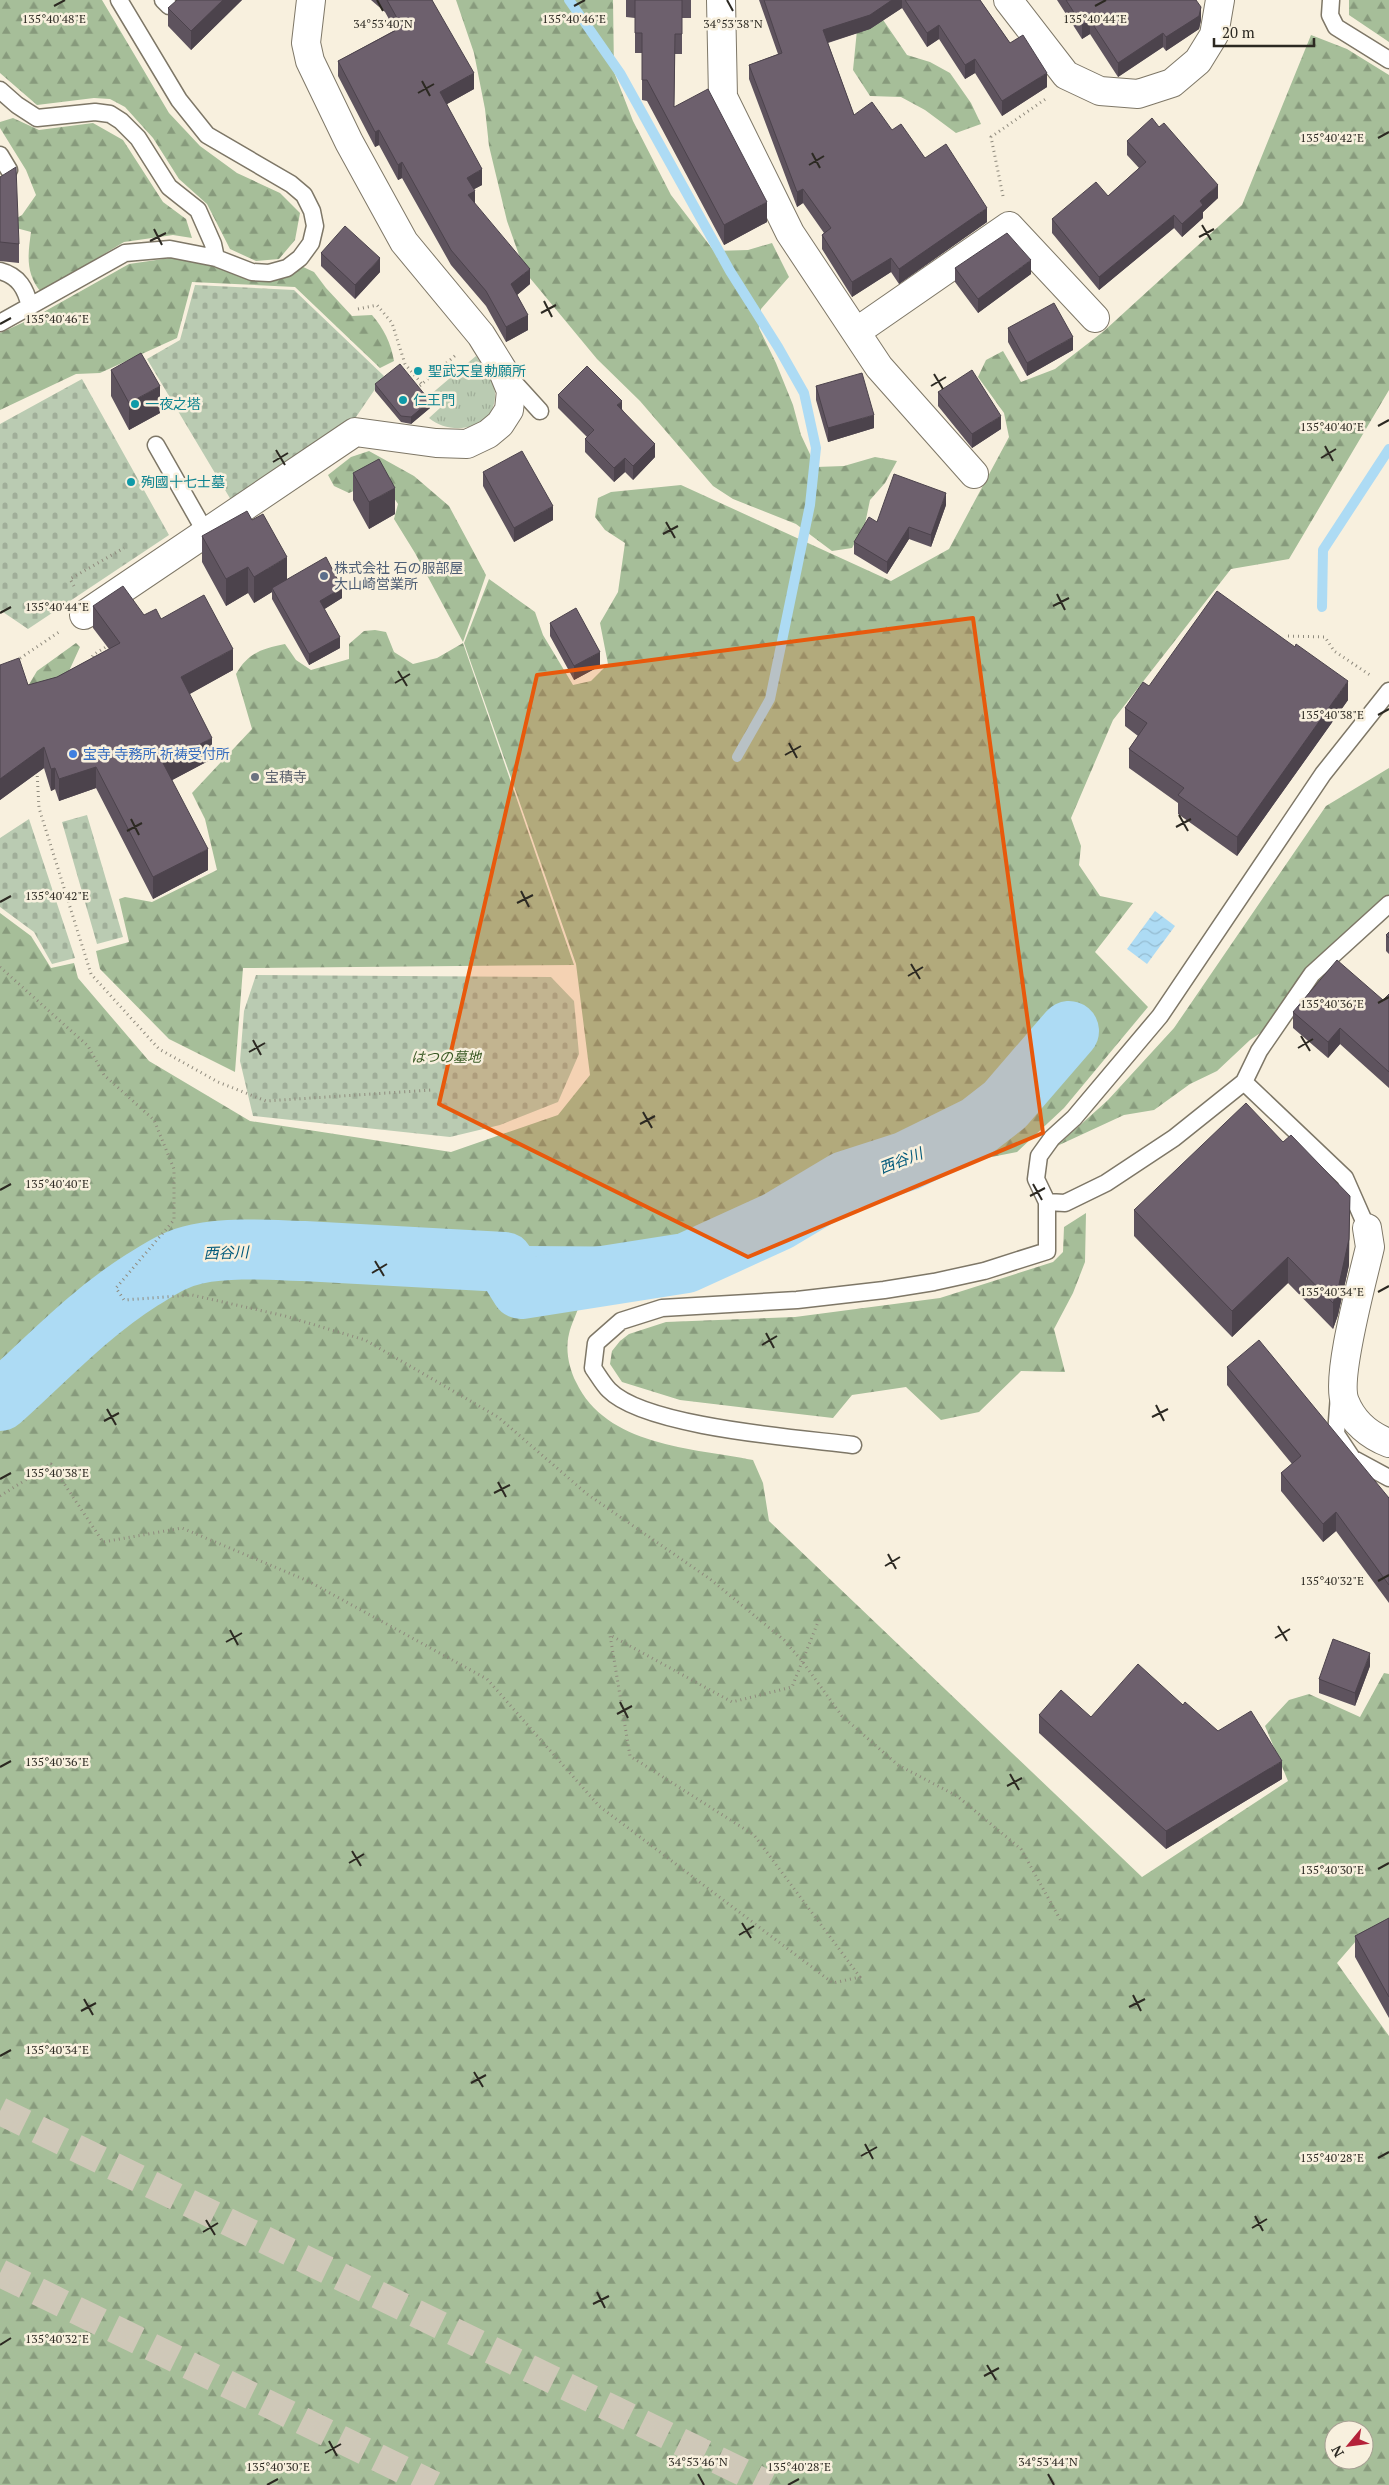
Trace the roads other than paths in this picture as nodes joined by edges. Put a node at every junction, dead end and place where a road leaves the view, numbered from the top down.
1 (118, 0) edge
2 (311, 0) edge
3 (721, 0) edge
4 (1008, 0) edge
5 (1220, 0) edge
6 (1331, 0) edge
7 (1389, 60) edge
8 (0, 90) edge
9 (0, 155) edge
10 (8, 170) edge
11 (216, 258) junction
12 (0, 271) edge
13 (30, 307) junction
14 (1095, 318) dead end
15 (0, 323) edge
16 (856, 332) junction
17 (502, 369) junction
18 (540, 412) dead end
19 (156, 445) dead end
20 (974, 474) dead end
21 (206, 533) junction
22 (84, 615) road end
23 (1389, 691) edge
24 (1389, 904) edge
25 (1244, 1082) junction
26 (1047, 1202) junction
27 (1367, 1228) joint
28 (1342, 1378) junction
29 (1389, 1443) edge
30 (853, 1445) dead end
31 (1389, 1478) edge

1 - 11 lane
2 - 17 street
3 - 16 street
4 - 5 street
6 - 7 lane
8 - 11 lane
9 - 10 lane
11 - 13 lane
12 - 13 lane
13 - 15 lane
14 - 16 street
16 - 20 street
17 - 18 lane
17 - 21 street
19 - 21 lane
21 - 22 street
23 - 26 lane
24 - 25 lane
25 - 26 lane
25 - 27 lane
26 - 30 lane
27 - 28 street
28 - 29 street
28 - 31 lane

